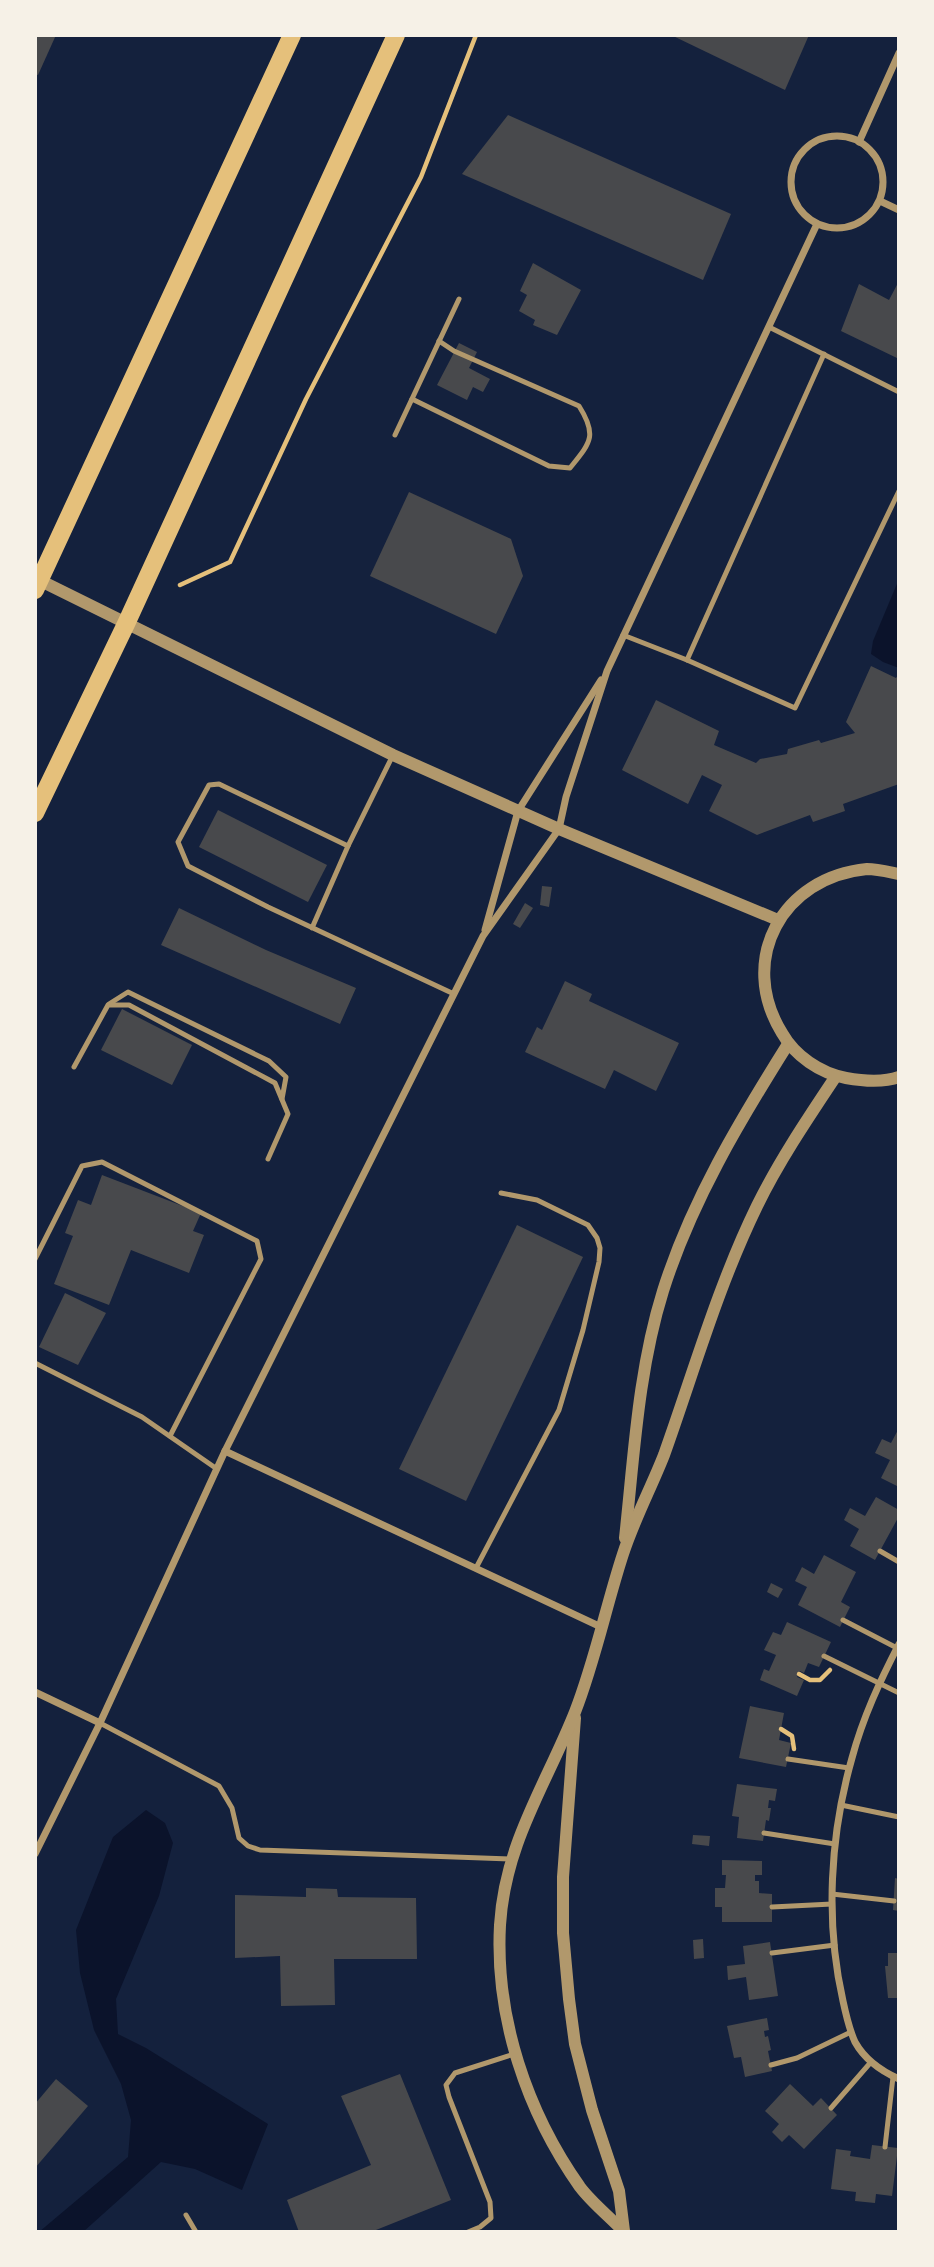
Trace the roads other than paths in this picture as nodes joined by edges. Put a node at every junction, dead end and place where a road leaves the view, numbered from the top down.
1 (292, 35) edge
2 (396, 35) edge
3 (899, 53) edge
4 (859, 142) junction
5 (880, 201) junction
6 (899, 210) edge
7 (817, 224) junction
8 (459, 299) dead end
9 (768, 327) junction
10 (439, 341) junction
11 (824, 354) junction
12 (899, 392) edge
13 (412, 399) junction
14 (395, 435) dead end
15 (899, 491) edge
16 (37, 583) edge
17 (126, 624) junction
18 (624, 635) junction
19 (687, 660) junction
20 (607, 671) junction
21 (393, 755) junction
22 (518, 811) junction
23 (35, 813) edge
24 (559, 829) junction
25 (348, 846) junction
26 (899, 874) edge
27 (778, 920) junction
28 (312, 928) junction
29 (484, 936) junction
30 (454, 995) junction
31 (108, 1005) junction
32 (788, 1045) junction
33 (75, 1067) dead end
34 (836, 1076) junction
35 (899, 1077) edge
36 (282, 1099) junction
37 (268, 1159) dead end
38 (501, 1193) dead end
39 (35, 1259) edge
40 (35, 1363) edge
41 (170, 1436) junction
42 (225, 1451) junction
43 (217, 1469) junction
44 (624, 1551) junction
45 (880, 1551) dead end
46 (899, 1562) edge
47 (476, 1568) junction
48 (843, 1620) dead end
49 (601, 1627) junction
50 (898, 1646) edge
51 (824, 1656) dead end
52 (879, 1682) junction
53 (35, 1692) edge
54 (899, 1693) edge
55 (575, 1711) junction
56 (100, 1723) junction
57 (792, 1760) road end
58 (849, 1768) junction
59 (841, 1805) junction
60 (899, 1817) edge
61 (764, 1833) dead end
62 (835, 1844) junction
63 (35, 1854) edge
64 (512, 1859) junction
65 (832, 1894) junction
66 (894, 1901) dead end
67 (832, 1904) junction
68 (772, 1907) dead end
69 (835, 1945) junction
70 (772, 1953) dead end
71 (851, 2032) junction
72 (516, 2053) junction
73 (871, 2062) junction
74 (771, 2064) dead end
75 (896, 2078) edge
76 (831, 2108) dead end
77 (885, 2147) dead end
78 (186, 2215) dead end
79 (196, 2232) edge
80 (468, 2232) edge
81 (623, 2232) edge

1 - 16 main road
2 - 17 main road
3 - 4 street
4 - 5 street
4 - 7 street
5 - 6 street
5 - 7 street
7 - 9 street
8 - 10 lane
9 - 11 lane
9 - 18 street
10 - 13 lane
10 - 13 lane
11 - 12 lane
11 - 19 lane
13 - 14 lane
15 - 19 lane
16 - 17 street
17 - 21 street
17 - 23 main road
18 - 19 lane
18 - 20 street
20 - 22 street
20 - 24 street
21 - 22 street
21 - 25 lane
22 - 24 street
22 - 29 street
24 - 27 street
24 - 29 street
25 - 28 lane
25 - 28 lane
26 - 27 street
27 - 32 street
28 - 30 lane
29 - 30 street
30 - 42 street
31 - 33 lane
31 - 36 lane
31 - 36 lane
32 - 34 street
32 - 44 street
34 - 35 street
34 - 44 street
36 - 37 lane
38 - 47 lane
39 - 41 lane
40 - 41 lane
41 - 43 lane
42 - 43 street
42 - 47 street
43 - 56 street
44 - 49 street
45 - 46 lane
47 - 49 street
48 - 50 lane
49 - 55 street
50 - 52 street
51 - 52 lane
52 - 54 lane
52 - 58 street
53 - 56 street
55 - 64 street
55 - 81 street
56 - 63 street
56 - 64 lane
57 - 58 lane
58 - 59 street
59 - 60 lane
59 - 62 street
61 - 62 lane
62 - 65 street
64 - 72 street
65 - 66 lane
65 - 67 street
67 - 68 lane
67 - 69 street
69 - 70 lane
69 - 71 street
71 - 73 street
71 - 74 lane
72 - 80 lane
72 - 81 street
73 - 75 street
73 - 76 lane
75 - 77 lane
78 - 79 lane

